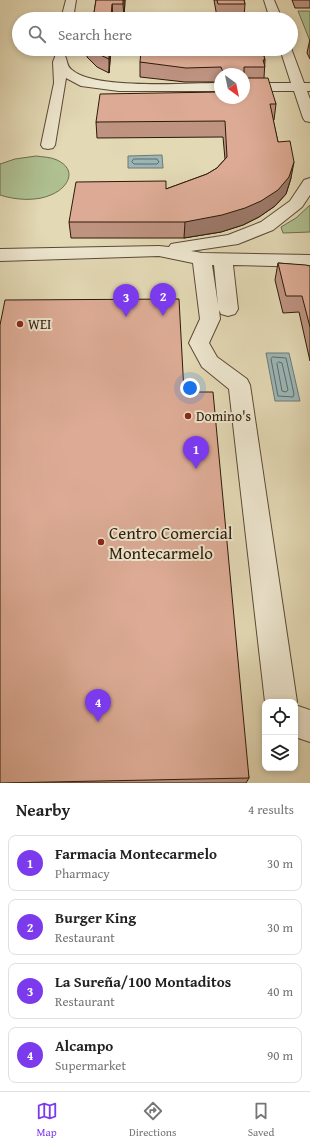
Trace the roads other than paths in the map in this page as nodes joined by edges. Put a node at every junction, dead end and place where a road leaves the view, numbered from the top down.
1 (71, 0) edge
2 (269, 0) edge
3 (68, 12) edge
4 (273, 12) edge
5 (60, 56) edge
6 (289, 56) edge
7 (59, 62) junction
8 (214, 87) edge
9 (250, 87) edge
10 (304, 87) edge
11 (310, 118) edge
12 (48, 145) dead end
13 (310, 183) edge
14 (159, 251) junction
15 (2, 255) edge
16 (212, 259) junction
17 (279, 260) junction
18 (310, 261) edge
19 (310, 269) edge
20 (228, 309) dead end
21 (281, 699) edge
22 (298, 722) edge
23 (310, 726) edge

1 - 3 street
2 - 4 street
5 - 7 street
6 - 10 street
7 - 8 street
7 - 12 street
9 - 10 street
10 - 11 street
13 - 14 street
14 - 15 street
14 - 16 street
16 - 17 street
16 - 20 street
16 - 21 street
17 - 18 street
17 - 19 street
22 - 23 street

